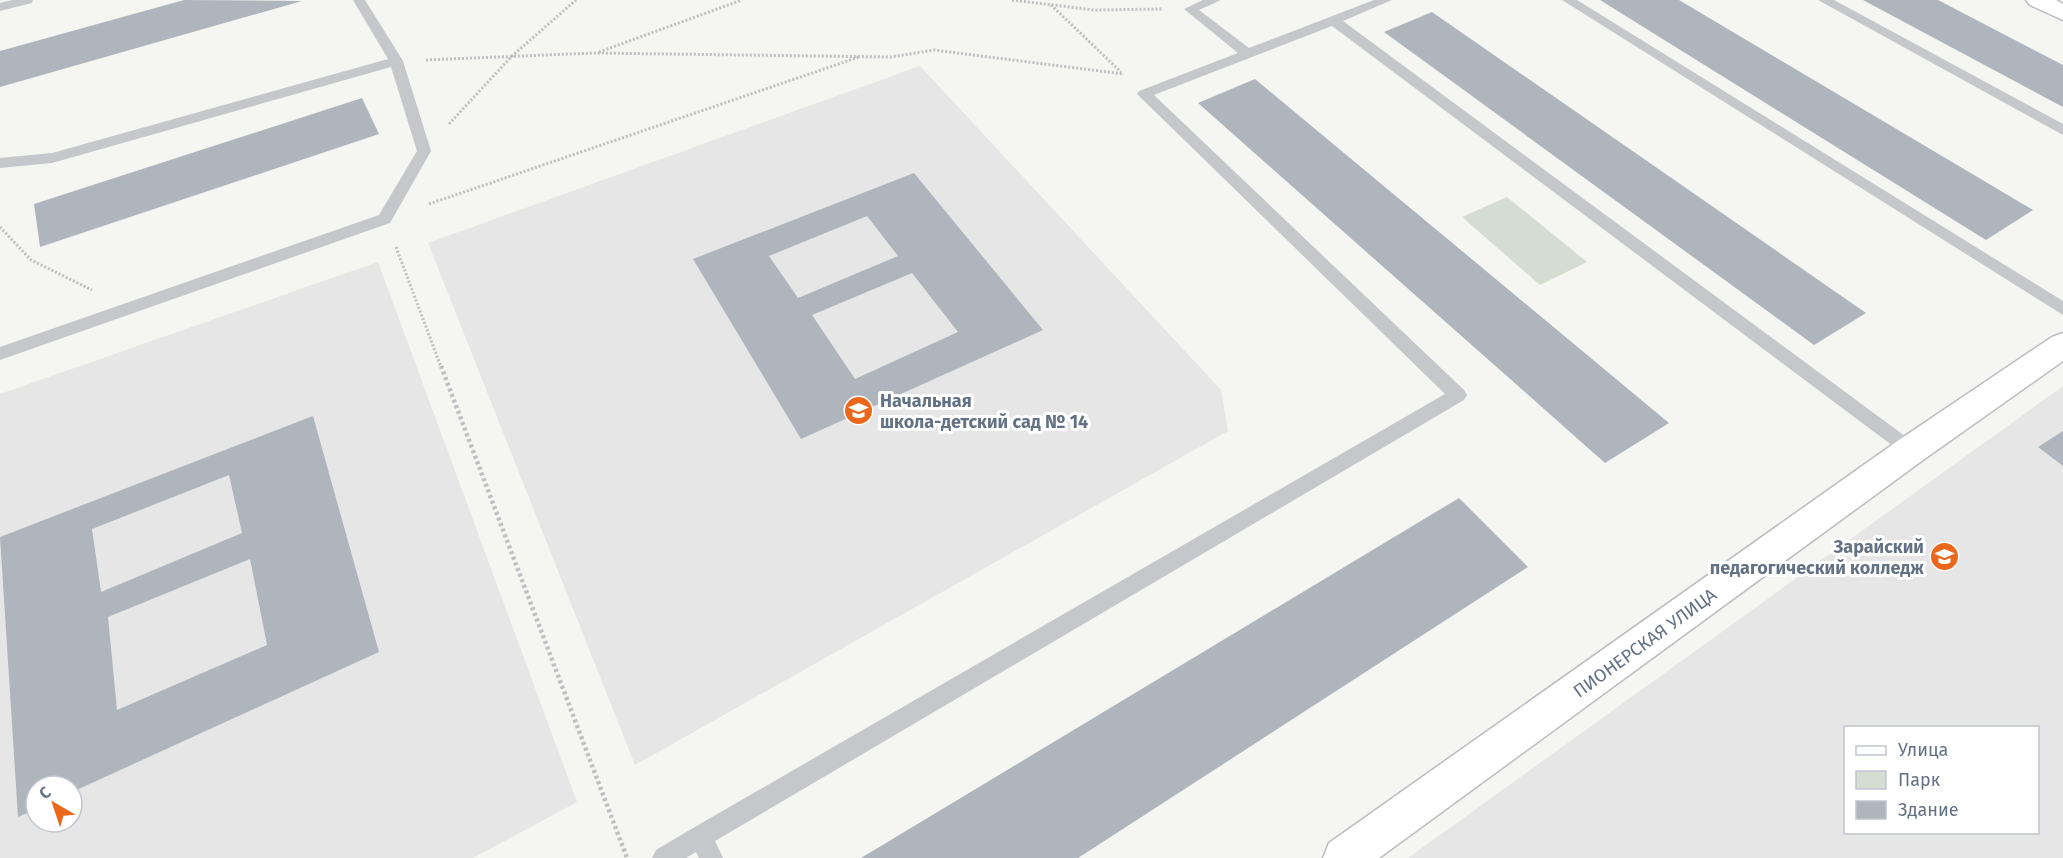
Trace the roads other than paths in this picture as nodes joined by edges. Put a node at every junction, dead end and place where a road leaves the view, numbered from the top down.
1 (27, 0) edge
2 (358, 0) edge
3 (1215, 0) edge
4 (1386, 0) edge
5 (1568, 0) edge
6 (1824, 0) edge
7 (2038, 0) edge
8 (0, 8) edge
9 (2063, 13) edge
10 (1334, 21) junction
11 (1248, 54) junction
12 (396, 61) junction
13 (2063, 130) edge
14 (0, 164) edge
15 (2063, 309) edge
16 (2063, 345) edge
17 (0, 354) edge
18 (1911, 450) junction
19 (701, 836) junction
20 (664, 858) edge
21 (711, 858) edge
22 (1344, 858) edge

1 - 8 lane
2 - 12 lane
3 - 11 lane
4 - 10 lane
5 - 15 lane
6 - 13 lane
7 - 9 main road
10 - 11 lane
10 - 18 lane
11 - 19 lane
12 - 14 lane
12 - 17 lane
16 - 18 main road, ПИОНЕРСКАЯ УЛИЦА
18 - 22 main road, ПИОНЕРСКАЯ УЛИЦА
19 - 20 lane
19 - 21 lane

